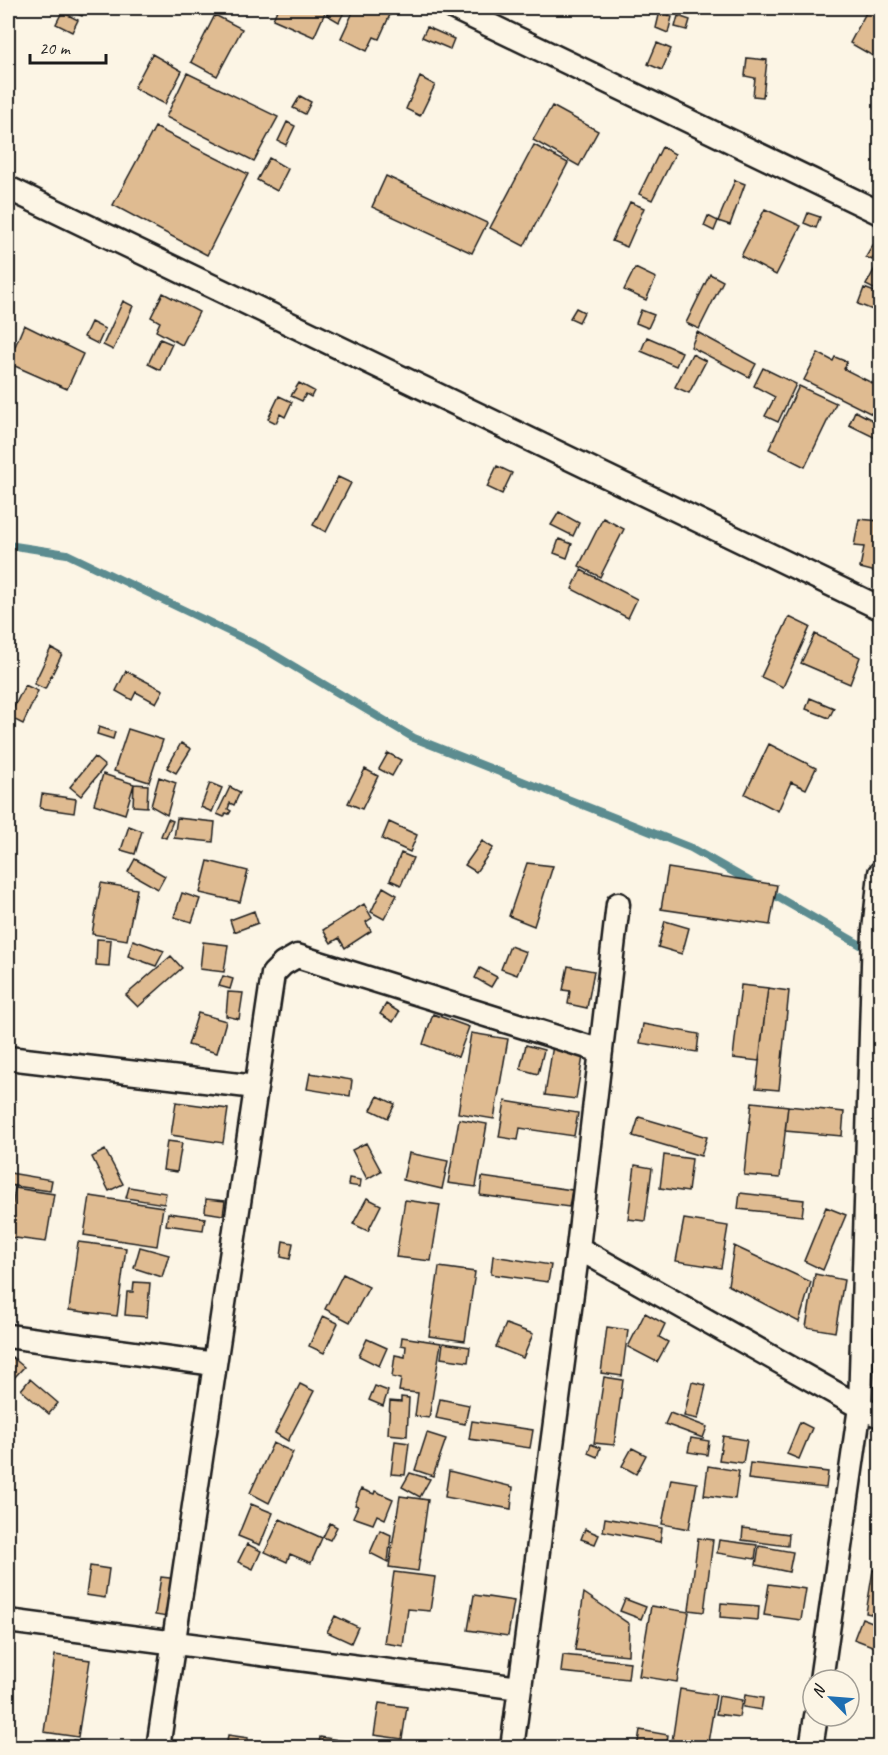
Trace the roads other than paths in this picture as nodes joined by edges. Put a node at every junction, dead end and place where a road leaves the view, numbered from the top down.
1 (454, 8) edge
2 (8, 188) edge
3 (880, 213) edge
4 (880, 608) edge
5 (880, 873) edge
6 (618, 904) dead end
7 (601, 1051) junction
8 (8, 1058) edge
9 (256, 1087) junction
10 (578, 1248) junction
11 (8, 1336) edge
12 (215, 1364) junction
13 (870, 1411) edge
14 (8, 1621) edge
15 (173, 1643) junction
16 (823, 1668) edge
17 (520, 1688) junction
18 (814, 1728) edge
19 (158, 1748) edge
20 (512, 1748) edge
21 (811, 1748) edge

1 - 3 street
2 - 4 street
5 - 13 street
6 - 7 street
7 - 9 street
7 - 10 street
8 - 9 street
9 - 12 street
10 - 13 street
10 - 17 street
11 - 12 street
12 - 15 street
13 - 16 street
14 - 15 street
15 - 17 street
15 - 19 street
17 - 20 street
18 - 21 street

